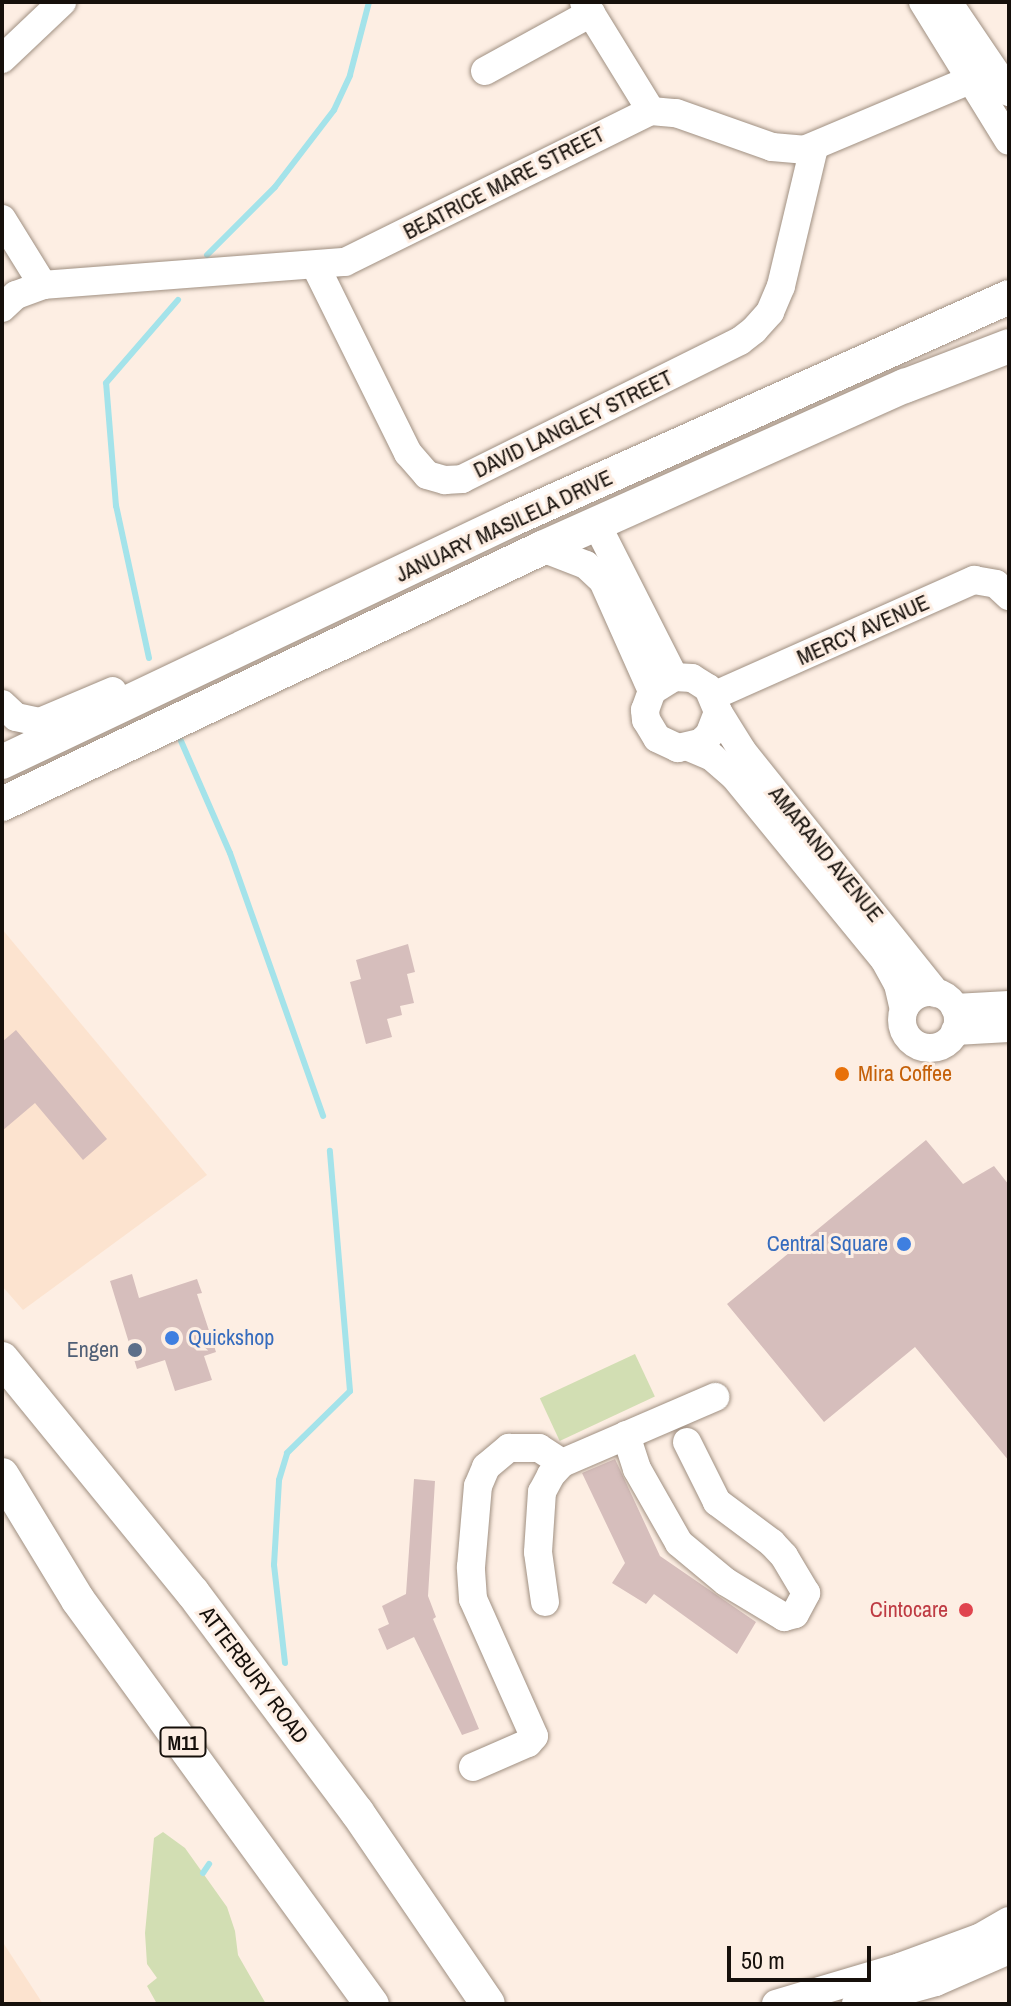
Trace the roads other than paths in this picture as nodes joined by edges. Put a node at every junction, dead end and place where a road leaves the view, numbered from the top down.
1 (62, 2) edge
2 (923, 2) edge
3 (948, 2) edge
4 (588, 8) edge
5 (2, 59) edge
6 (485, 71) dead end
7 (991, 81) edge
8 (651, 111) junction
9 (1009, 141) edge
10 (814, 148) junction
11 (2, 219) edge
12 (315, 265) junction
13 (43, 285) junction
14 (1009, 297) edge
15 (2, 308) edge
16 (1009, 346) edge
17 (597, 525) junction
18 (542, 548) junction
19 (1009, 596) edge
20 (281, 630) junction
21 (663, 684) junction
22 (146, 694) junction
23 (2, 704) edge
24 (716, 704) junction
25 (689, 747) junction
26 (2, 762) edge
27 (2, 804) edge
28 (1009, 1005) edge
29 (904, 1009) junction
30 (949, 1011) junction
31 (1009, 1028) edge
32 (2, 1359) edge
33 (715, 1397) dead end
34 (626, 1435) junction
35 (687, 1442) dead end
36 (562, 1463) junction
37 (2, 1475) edge
38 (545, 1602) dead end
39 (473, 1767) dead end
40 (1009, 1921) edge
41 (1009, 1950) edge
42 (372, 2004) edge
43 (488, 2004) edge
44 (776, 2004) edge
45 (856, 2004) edge

1 - 5 street
2 - 7 street
3 - 7 street
4 - 6 street
4 - 8 street
7 - 9 street
7 - 10 street
8 - 10 street
8 - 12 street, BEATRICE MARE STREET
10 - 12 street, DAVID LANGLEY STREET
11 - 13 street
12 - 13 street, BEATRICE MARE STREET
13 - 15 street, BEATRICE MARE STREET
14 - 20 main road, JANUARY MASILELA DRIVE
16 - 17 main road, JANUARY MASILELA DRIVE
17 - 18 main road, JANUARY MASILELA DRIVE
17 - 20 main road
17 - 21 street
18 - 21 street
18 - 27 main road, JANUARY MASILELA DRIVE
19 - 24 street, MERCY AVENUE
20 - 22 main road, JANUARY MASILELA DRIVE
21 - 24 street
21 - 25 street
22 - 23 street
22 - 26 main road, JANUARY MASILELA DRIVE
24 - 25 street
24 - 30 street, AMARAND AVENUE
25 - 29 street, AMARAND AVENUE
28 - 30 street
29 - 30 street
29 - 30 street
30 - 31 street
32 - 43 main road, ATTERBURY ROAD
33 - 34 street
34 - 35 street
34 - 36 street
36 - 38 street
36 - 39 street
37 - 42 main road, M11
40 - 44 street
41 - 45 street

